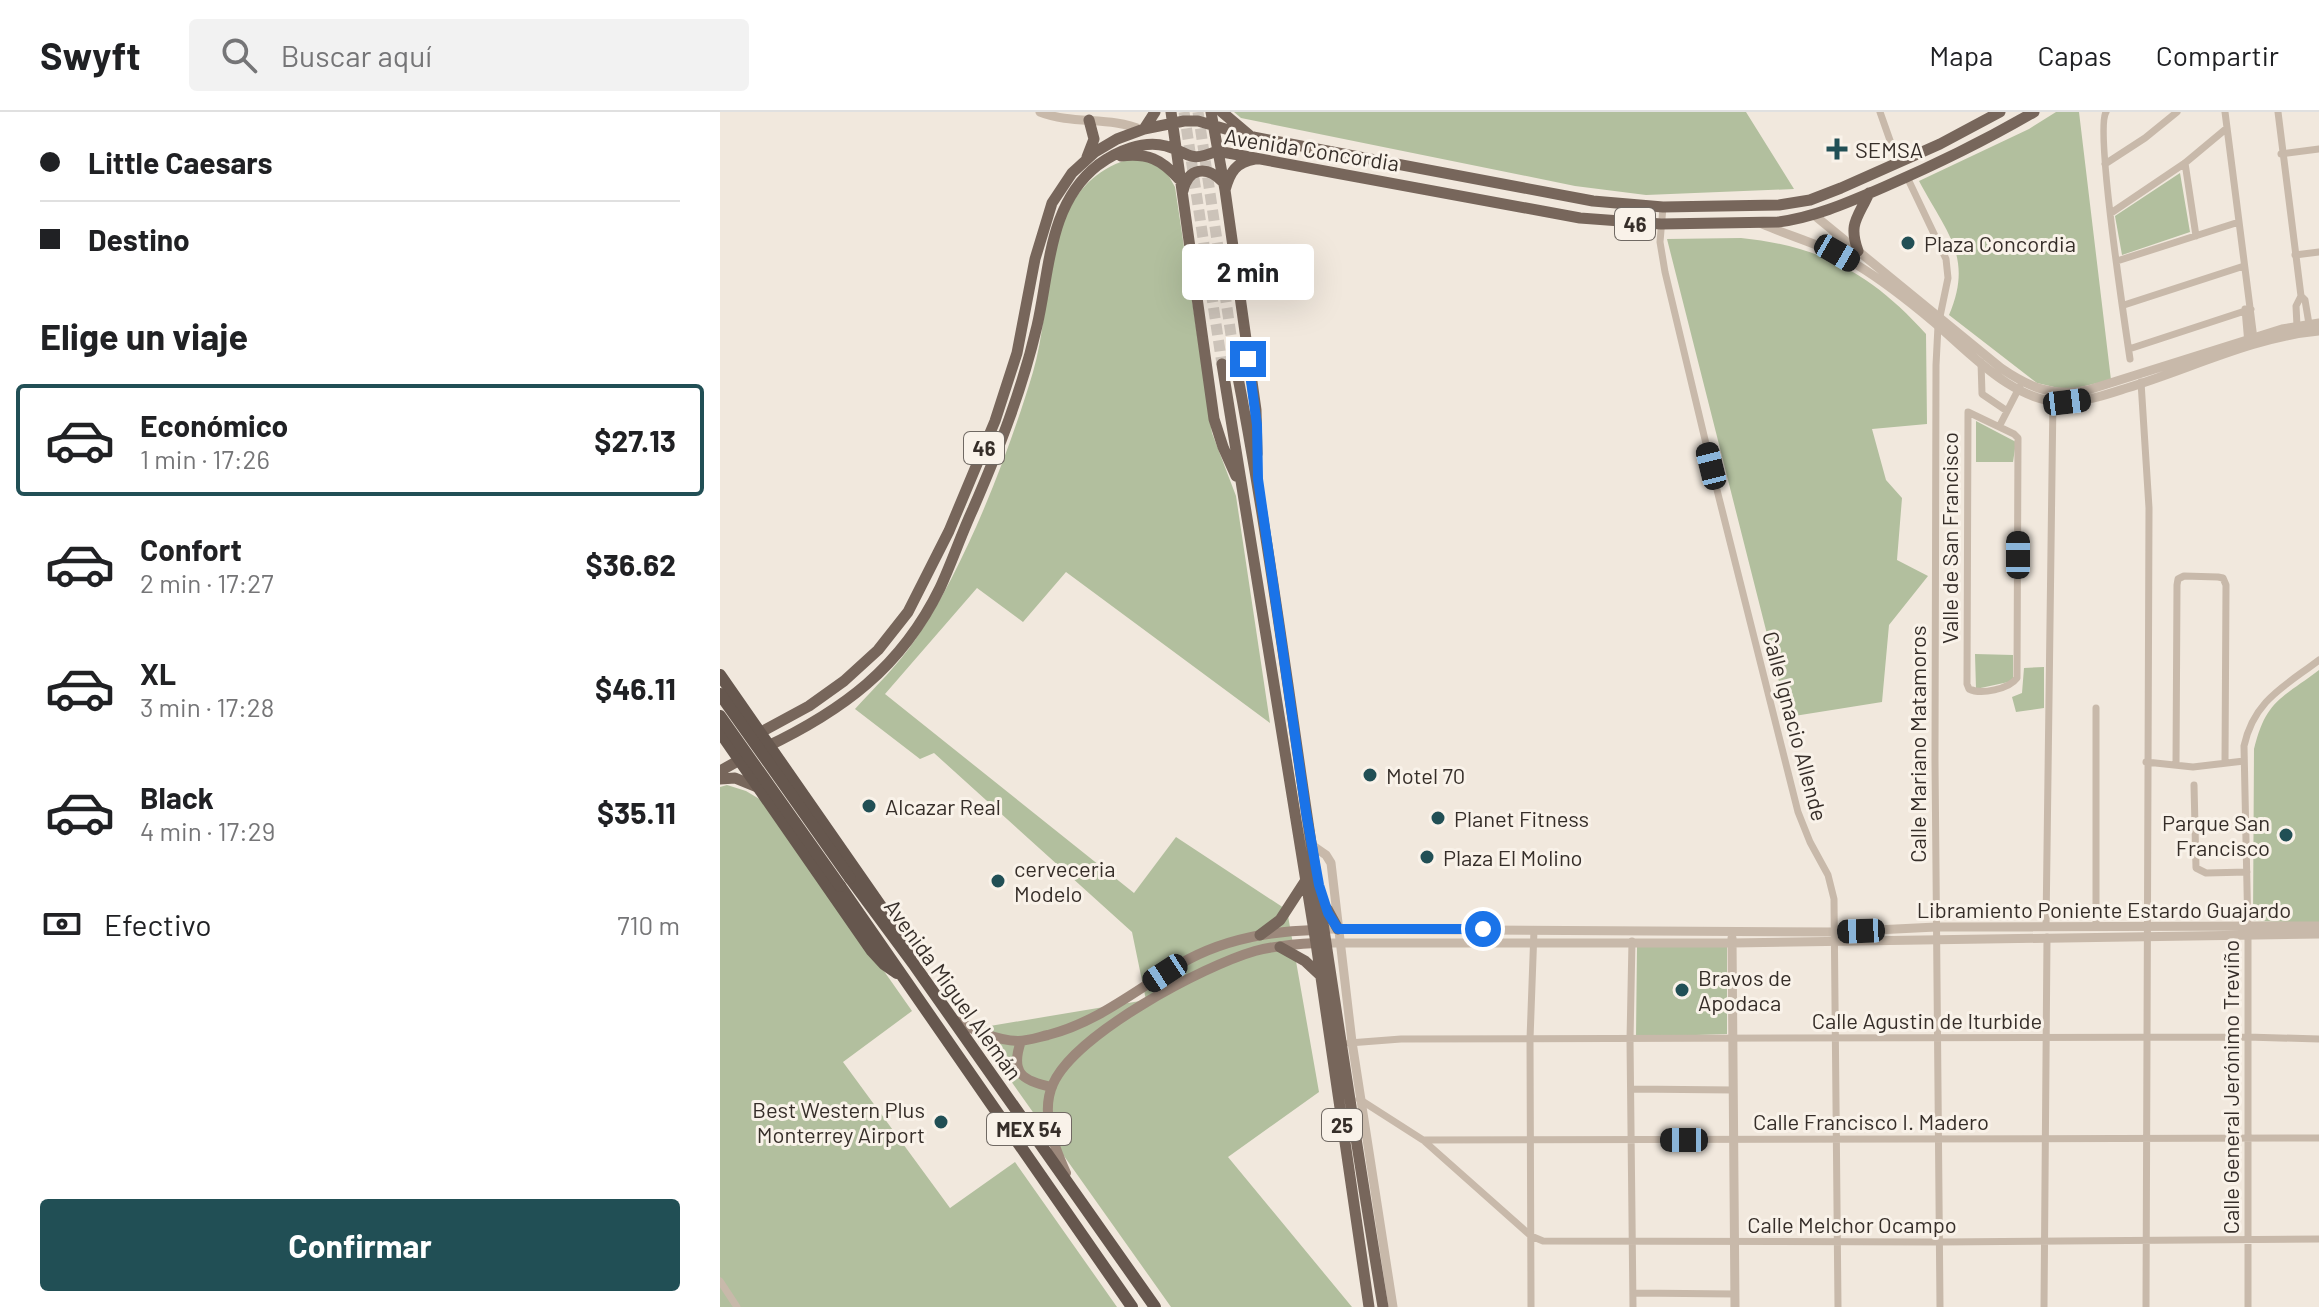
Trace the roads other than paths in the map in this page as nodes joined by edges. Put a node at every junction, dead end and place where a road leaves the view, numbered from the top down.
1 (1040, 112) edge
2 (1155, 112) edge
3 (1211, 112) edge
4 (1222, 112) edge
5 (1880, 112) edge
6 (2000, 112) edge
7 (2034, 112) edge
8 (2177, 112) edge
9 (2225, 112) edge
10 (2278, 112) edge
11 (2105, 115) edge
12 (1172, 117) edge
13 (1090, 120) junction
14 (1975, 125) junction
15 (1214, 126) junction
16 (2227, 128) junction
17 (1143, 129) junction
18 (1126, 135) junction
19 (1253, 137) junction
20 (2319, 149) edge
21 (1176, 150) junction
22 (1217, 151) junction
23 (2281, 154) junction
24 (1112, 157) junction
25 (1264, 159) junction
26 (1085, 160) junction
27 (1898, 163) junction
28 (2185, 163) junction
29 (2105, 164) junction
30 (1907, 177) junction
31 (1179, 180) junction
32 (1224, 186) junction
33 (1183, 192) junction
34 (1869, 193) junction
35 (1779, 205) junction
36 (1663, 207) junction
37 (2111, 213) junction
38 (1814, 215) junction
39 (1757, 222) junction
40 (2239, 222) junction
41 (1661, 224) junction
42 (2196, 236) junction
43 (1858, 251) junction
44 (2319, 252) edge
45 (2295, 255) junction
46 (2117, 261) junction
47 (2244, 266) junction
48 (2301, 296) junction
49 (2124, 305) junction
50 (2247, 308) junction
51 (1939, 322) junction
52 (2314, 324) edge
53 (2297, 326) junction
54 (2319, 331) edge
55 (2252, 342) junction
56 (2129, 349) junction
57 (1982, 357) junction
58 (2130, 359) dead end
59 (1235, 362) tunnel mouth
60 (1222, 364) tunnel mouth
61 (2141, 379) junction
62 (2021, 386) junction
63 (2053, 397) junction
64 (1997, 405) junction
65 (2007, 411) junction
66 (1989, 421) junction
67 (1999, 427) junction
68 (1258, 479) junction
69 (1240, 482) junction
70 (2319, 660) edge
71 (720, 675) edge
72 (720, 694) edge
73 (741, 704) junction
74 (2096, 708) dead end
75 (720, 716) edge
76 (720, 724) edge
77 (720, 732) edge
78 (760, 732) junction
79 (769, 745) junction
80 (726, 750) edge
81 (740, 759) junction
82 (2244, 761) junction
83 (2146, 762) junction
84 (2225, 762) junction
85 (2176, 765) junction
86 (720, 771) edge
87 (720, 779) edge
88 (2194, 785) dead end
89 (797, 786) junction
90 (760, 789) junction
91 (770, 803) junction
92 (1313, 846) junction
93 (2247, 872) junction
94 (1306, 880) junction
95 (2319, 926) edge
96 (1936, 927) junction
97 (2096, 927) junction
98 (1326, 929) junction
99 (1534, 930) junction
100 (1632, 930) junction
101 (2248, 930) junction
102 (1732, 931) junction
103 (2147, 931) junction
104 (2046, 932) junction
105 (2319, 934) edge
106 (1260, 935) junction
107 (1836, 936) junction
108 (1936, 939) junction
109 (1362, 942) junction
110 (1328, 943) junction
111 (1632, 943) junction
112 (1732, 943) junction
113 (1532, 944) junction
114 (1280, 947) junction
115 (897, 956) junction
116 (915, 966) junction
117 (1343, 970) junction
118 (1320, 975) junction
119 (902, 976) junction
120 (954, 1020) junction
121 (2148, 1037) junction
122 (2247, 1037) junction
123 (1836, 1038) junction
124 (2046, 1038) junction
125 (1530, 1039) junction
126 (1731, 1039) junction
127 (1938, 1039) junction
128 (2319, 1039) edge
129 (1630, 1040) junction
130 (1021, 1041) junction
131 (1347, 1043) junction
132 (1052, 1087) junction
133 (1632, 1089) junction
134 (1733, 1090) junction
135 (1354, 1100) junction
136 (2147, 1138) junction
137 (2248, 1138) junction
138 (2319, 1138) edge
139 (1836, 1139) junction
140 (1940, 1139) junction
141 (2045, 1139) junction
142 (1423, 1140) junction
143 (1633, 1140) junction
144 (1734, 1140) junction
145 (1530, 1141) junction
146 (1084, 1207) junction
147 (1531, 1236) junction
148 (2248, 1239) junction
149 (2319, 1239) edge
150 (2044, 1240) junction
151 (2147, 1240) junction
152 (1633, 1241) junction
153 (1736, 1242) junction
154 (1839, 1242) junction
155 (1940, 1242) junction
156 (720, 1281) edge
157 (1634, 1293) junction
158 (1735, 1294) junction
159 (737, 1307) edge
160 (1132, 1307) edge
161 (1155, 1307) edge
162 (1369, 1307) edge
163 (1383, 1307) edge
164 (1393, 1307) edge
165 (1531, 1307) edge
166 (1633, 1307) edge
167 (1735, 1307) edge
168 (1838, 1307) edge
169 (1940, 1307) edge
170 (2044, 1307) edge
171 (2146, 1307) edge
172 (2248, 1307) edge

1 - 13 street
2 - 17 main road
3 - 15 main road
4 - 19 main road
5 - 27 street
6 - 14 main road, Avenida Concordia / 46
7 - 30 main road, Avenida Concordia / 46
8 - 29 street
9 - 16 street
10 - 23 street
11 - 29 street
12 - 15 main road, Avenida Concordia / 46
12 - 17 main road, Avenida Concordia / 46
12 - 21 main road
13 - 17 street
13 - 18 street
13 - 26 main road
14 - 27 main road, Avenida Concordia / 46
14 - 30 main road
15 - 19 main road, Avenida Concordia / 46
15 - 22 main road
16 - 28 street
16 - 40 street
17 - 18 main road, Avenida Concordia / 46
18 - 26 main road, Avenida Concordia / 46
19 - 36 main road, Avenida Concordia / 46
20 - 23 street
21 - 22 main road, Avenida Concordia / 46
21 - 24 main road, Avenida Concordia / 46
21 - 31 main road
22 - 25 main road, Avenida Concordia / 46
22 - 32 main road
23 - 45 street
24 - 31 main road
24 - 79 main road, Avenida Concordia / 46
25 - 32 main road
25 - 41 main road, Avenida Concordia / 46
26 - 78 main road, Avenida Concordia / 46
27 - 35 main road, Avenida Concordia / 46
28 - 37 street
28 - 42 street
29 - 37 street
30 - 34 main road, Avenida Concordia / 46
30 - 51 street, Calle Mariano Matamoros
31 - 33 main road
32 - 33 main road
32 - 68 main road
33 - 69 main road
34 - 38 main road, Avenida Concordia / 46
34 - 43 main road
35 - 36 main road, Avenida Concordia / 46
35 - 38 main road
36 - 41 street, Calle Ignacio Allende
37 - 46 street
38 - 39 main road, Avenida Concordia / 46
38 - 43 street
39 - 41 main road, Avenida Concordia / 46
39 - 51 street
40 - 42 street
40 - 47 street
41 - 107 street, Calle Ignacio Allende
42 - 46 street
43 - 51 street
44 - 45 street
45 - 48 street
46 - 49 street
47 - 49 street
47 - 50 street
48 - 52 street
48 - 53 street
49 - 56 street
50 - 55 street
50 - 56 street
51 - 57 street
51 - 96 street, Calle Mariano Matamoros
52 - 53 street
53 - 55 street
54 - 55 street
55 - 61 street
56 - 58 street
57 - 62 street
57 - 64 street
59 - 68 main road
60 - 69 main road, 25
61 - 63 street
61 - 83 street
62 - 63 street
62 - 65 street
63 - 104 street
64 - 65 street
64 - 66 street
65 - 67 street
66 - 67 street, Valle de San Francisco
66 - 67 street, Valle de San Francisco
68 - 92 main road
69 - 94 main road, 25
70 - 82 street, Calle General Jerónimo Treviño
71 - 73 highway
72 - 115 highway, Avenida Miguel Alemán / MEX 54, bridge
73 - 76 highway
73 - 78 highway
74 - 97 street
75 - 115 highway, Avenida Miguel Alemán / MEX 54, bridge
77 - 80 highway
78 - 79 highway
78 - 80 main road, Avenida Concordia / 46
79 - 81 main road, Avenida Concordia / 46
79 - 89 highway
80 - 81 highway
81 - 86 main road, Avenida Concordia
81 - 90 highway
82 - 84 street
82 - 93 street, Calle General Jerónimo Treviño
83 - 85 street
83 - 103 street
84 - 85 street
84 - 85 street
87 - 90 main road
88 - 93 street
89 - 91 highway
89 - 116 highway
90 - 91 highway
91 - 119 highway
92 - 98 main road
92 - 98 street
93 - 101 street, Calle General Jerónimo Treviño
94 - 98 main road, 25
94 - 106 main road
95 - 101 street, Libramiento Poniente Estardo Guajardo
96 - 104 street, Libramiento Poniente Estardo Guajardo
96 - 107 street, Libramiento Poniente Estardo Guajardo
96 - 108 street, Calle Mariano Matamoros
97 - 103 street, Libramiento Poniente Estardo Guajardo
97 - 104 street, Libramiento Poniente Estardo Guajardo
98 - 99 street, Libramiento Poniente Estardo Guajardo
98 - 106 main road
98 - 110 main road, 25
98 - 110 street
99 - 100 street, Libramiento Poniente Estardo Guajardo
99 - 113 street
100 - 102 street, Libramiento Poniente Estardo Guajardo
100 - 111 street
101 - 103 street, Libramiento Poniente Estardo Guajardo
101 - 105 street, Libramiento Poniente Estardo Guajardo
101 - 122 street, Calle General Jerónimo Treviño
102 - 107 street, Libramiento Poniente Estardo Guajardo
102 - 112 street
103 - 104 street, Libramiento Poniente Estardo Guajardo
103 - 121 street
104 - 108 street, Libramiento Poniente Estardo Guajardo
104 - 124 street
106 - 130 main road
107 - 108 street, Libramiento Poniente Estardo Guajardo
107 - 112 street, Libramiento Poniente Estardo Guajardo
107 - 123 street, Calle Ignacio Allende
108 - 127 street, Calle Mariano Matamoros
109 - 110 street, Libramiento Poniente Estardo Guajardo
109 - 113 street, Libramiento Poniente Estardo Guajardo
109 - 117 street
110 - 114 main road
110 - 117 street
110 - 118 main road, 25
110 - 131 main road, 25
111 - 112 street, Libramiento Poniente Estardo Guajardo
111 - 113 street, Libramiento Poniente Estardo Guajardo
111 - 129 street
112 - 126 street
113 - 125 street
114 - 118 main road
114 - 132 main road
115 - 116 highway, Avenida Miguel Alemán / MEX 54
115 - 119 highway, Avenida Miguel Alemán / MEX 54
116 - 120 highway, Avenida Miguel Alemán / MEX 54
117 - 131 street
118 - 162 main road, 25
119 - 160 highway, Avenida Miguel Alemán / MEX 54
120 - 130 main road
120 - 146 highway, Avenida Miguel Alemán / MEX 54
121 - 122 street, Calle Agustin de Iturbide
121 - 124 street, Calle Agustin de Iturbide
121 - 136 street
122 - 128 street, Calle Agustin de Iturbide
122 - 137 street, Calle General Jerónimo Treviño
123 - 126 street, Calle Agustin de Iturbide
123 - 127 street, Calle Agustin de Iturbide
123 - 139 street, Calle Ignacio Allende
124 - 127 street, Calle Agustin de Iturbide
124 - 141 street
125 - 129 street, Calle Agustin de Iturbide
125 - 131 street, Calle Agustin de Iturbide
125 - 145 street
126 - 129 street, Calle Agustin de Iturbide
126 - 134 street
127 - 140 street, Calle Mariano Matamoros
129 - 133 street
130 - 132 main road
131 - 135 main road, 25
132 - 146 main road
133 - 134 street
133 - 143 street
134 - 144 street
135 - 142 street
135 - 163 main road, 25
135 - 164 street
136 - 137 street, Calle Francisco I. Madero
136 - 141 street, Calle Francisco I. Madero
136 - 151 street
137 - 138 street, Calle Francisco I. Madero
137 - 148 street, Calle General Jerónimo Treviño
139 - 140 street, Calle Francisco I. Madero
139 - 144 street, Calle Francisco I. Madero
139 - 154 street, Calle Ignacio Allende
140 - 141 street, Calle Francisco I. Madero
140 - 155 street, Calle Mariano Matamoros
141 - 150 street
142 - 145 street, Calle Francisco I. Madero
142 - 147 street
143 - 144 street, Calle Francisco I. Madero
143 - 145 street, Calle Francisco I. Madero
143 - 152 street
144 - 153 street
145 - 147 street
146 - 161 highway, Avenida Miguel Alemán / MEX 54
147 - 152 street, Calle Melchor Ocampo
147 - 165 street
148 - 149 street, Calle Melchor Ocampo
148 - 151 street, Calle Melchor Ocampo
148 - 172 street, Calle General Jerónimo Treviño
150 - 151 street, Calle Melchor Ocampo
150 - 155 street, Calle Melchor Ocampo
150 - 170 street
151 - 171 street
152 - 153 street, Calle Melchor Ocampo
152 - 157 street
153 - 154 street, Calle Melchor Ocampo
153 - 158 street
154 - 155 street, Calle Melchor Ocampo
154 - 168 street, Calle Ignacio Allende
155 - 169 street, Calle Mariano Matamoros
156 - 159 street
157 - 158 street
157 - 166 street
158 - 167 street

